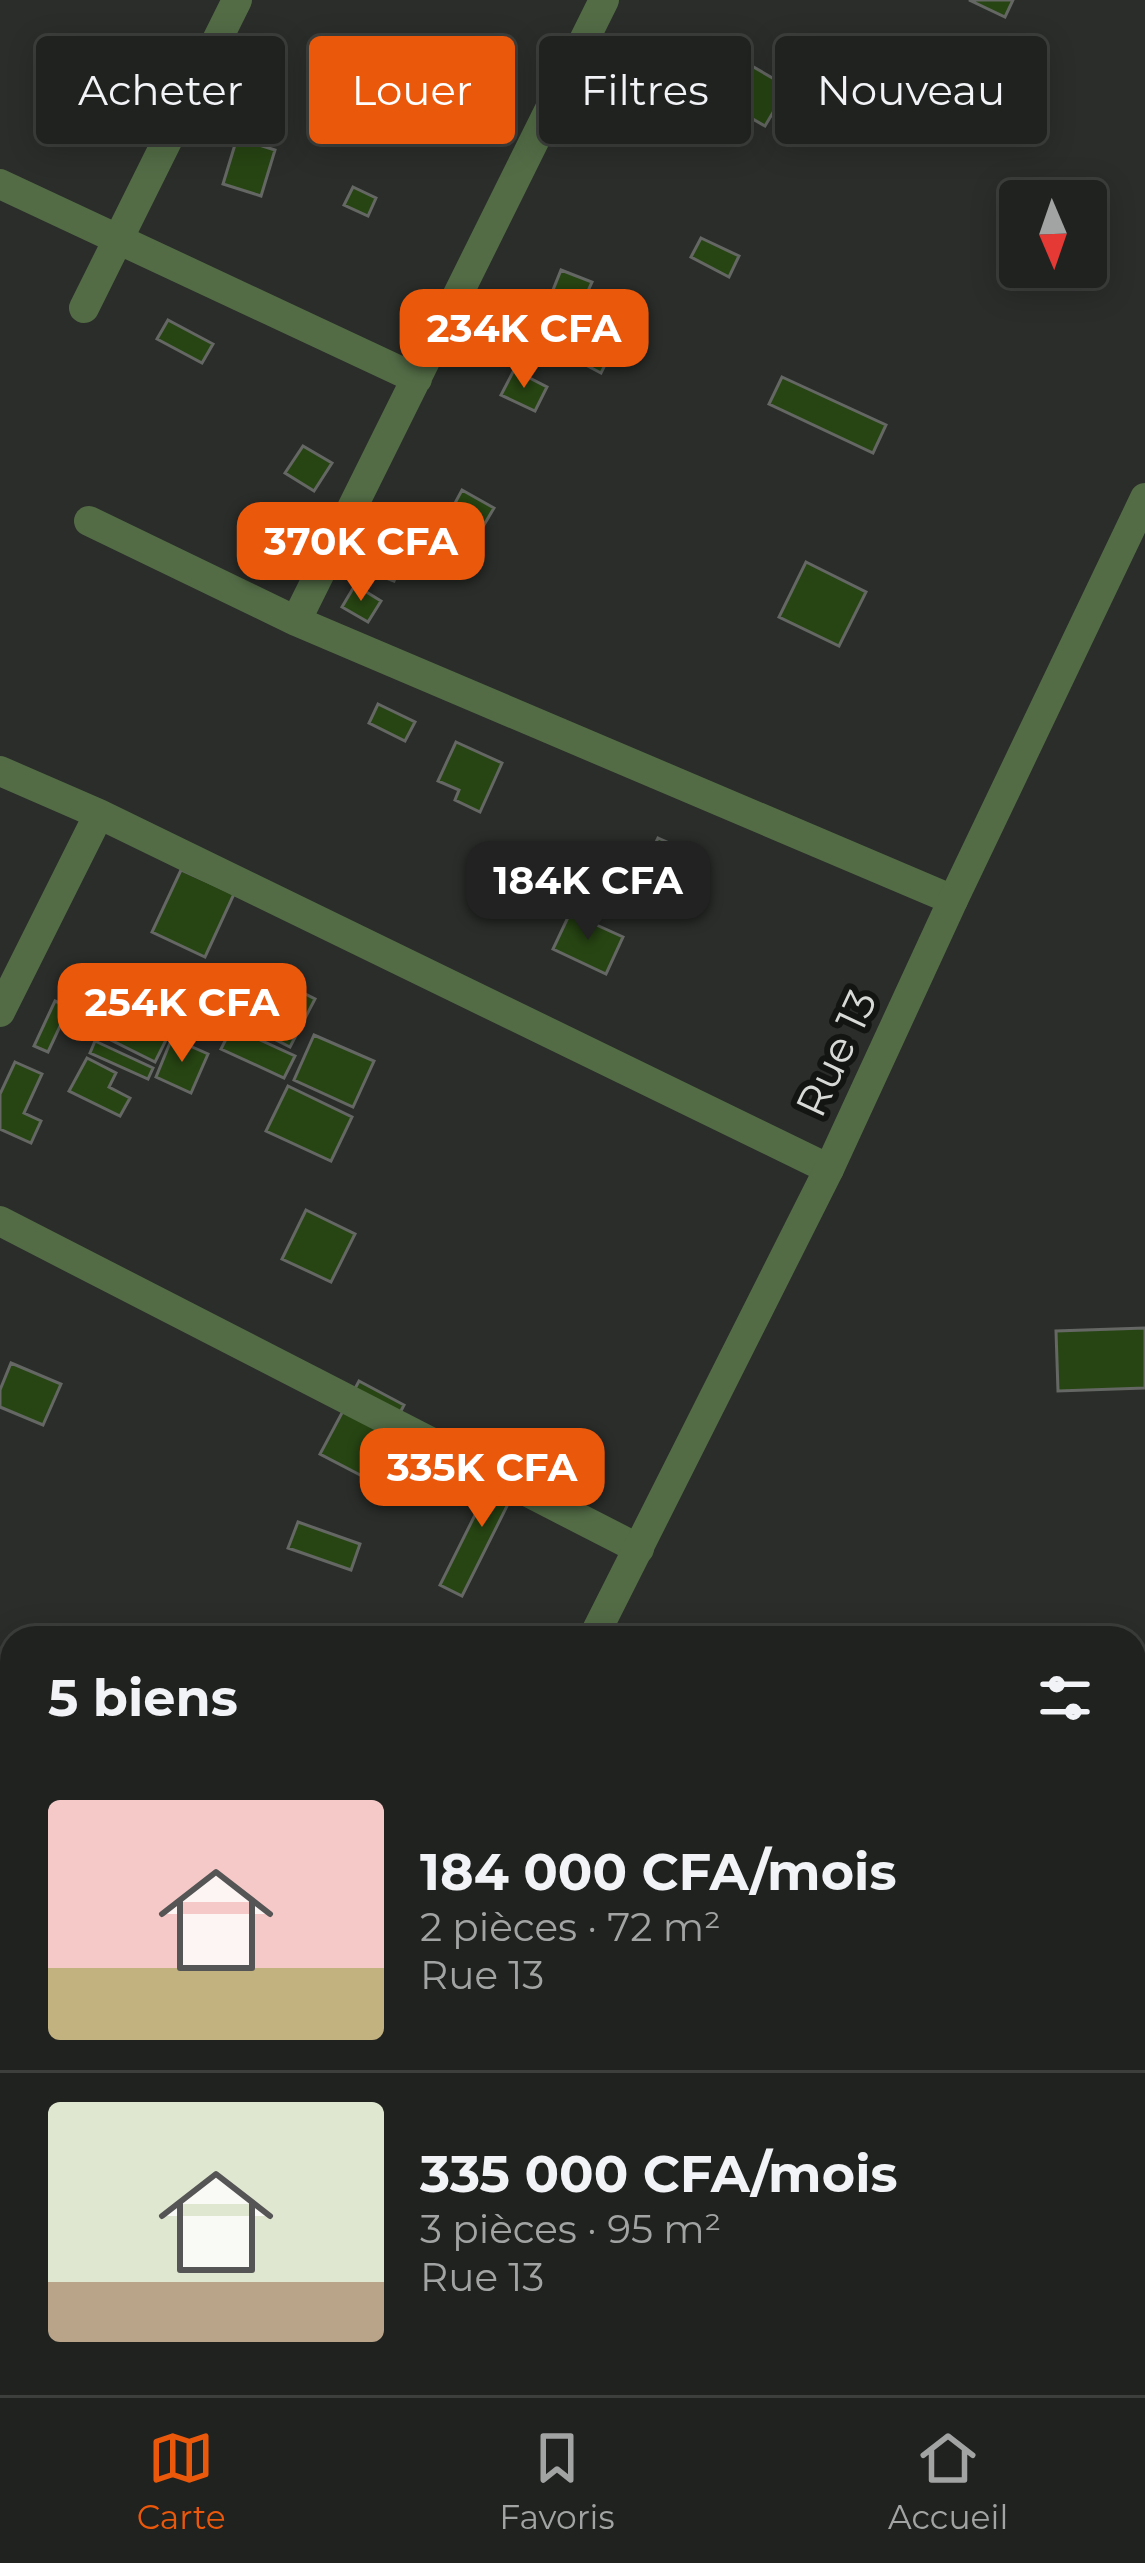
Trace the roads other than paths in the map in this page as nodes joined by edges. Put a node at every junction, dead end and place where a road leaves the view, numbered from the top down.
1 (237, 0) edge
2 (604, 0) edge
3 (0, 184) edge
4 (118, 239) junction
5 (84, 308) dead end
6 (416, 379) junction
7 (1145, 498) edge
8 (89, 521) dead end
9 (296, 621) junction
10 (0, 771) edge
11 (99, 814) junction
12 (952, 900) junction
13 (0, 1012) edge
14 (830, 1169) junction
15 (0, 1221) edge
16 (639, 1549) junction
17 (599, 1626) edge

1 - 4 street
2 - 6 street
3 - 4 street
4 - 5 street
4 - 6 street
6 - 9 street
7 - 12 street, Rue 13
8 - 9 street
9 - 12 street
10 - 11 street
11 - 13 street
11 - 14 street
12 - 14 street, Rue 13
14 - 16 street, Rue 13
15 - 16 street
16 - 17 street, Rue 13

